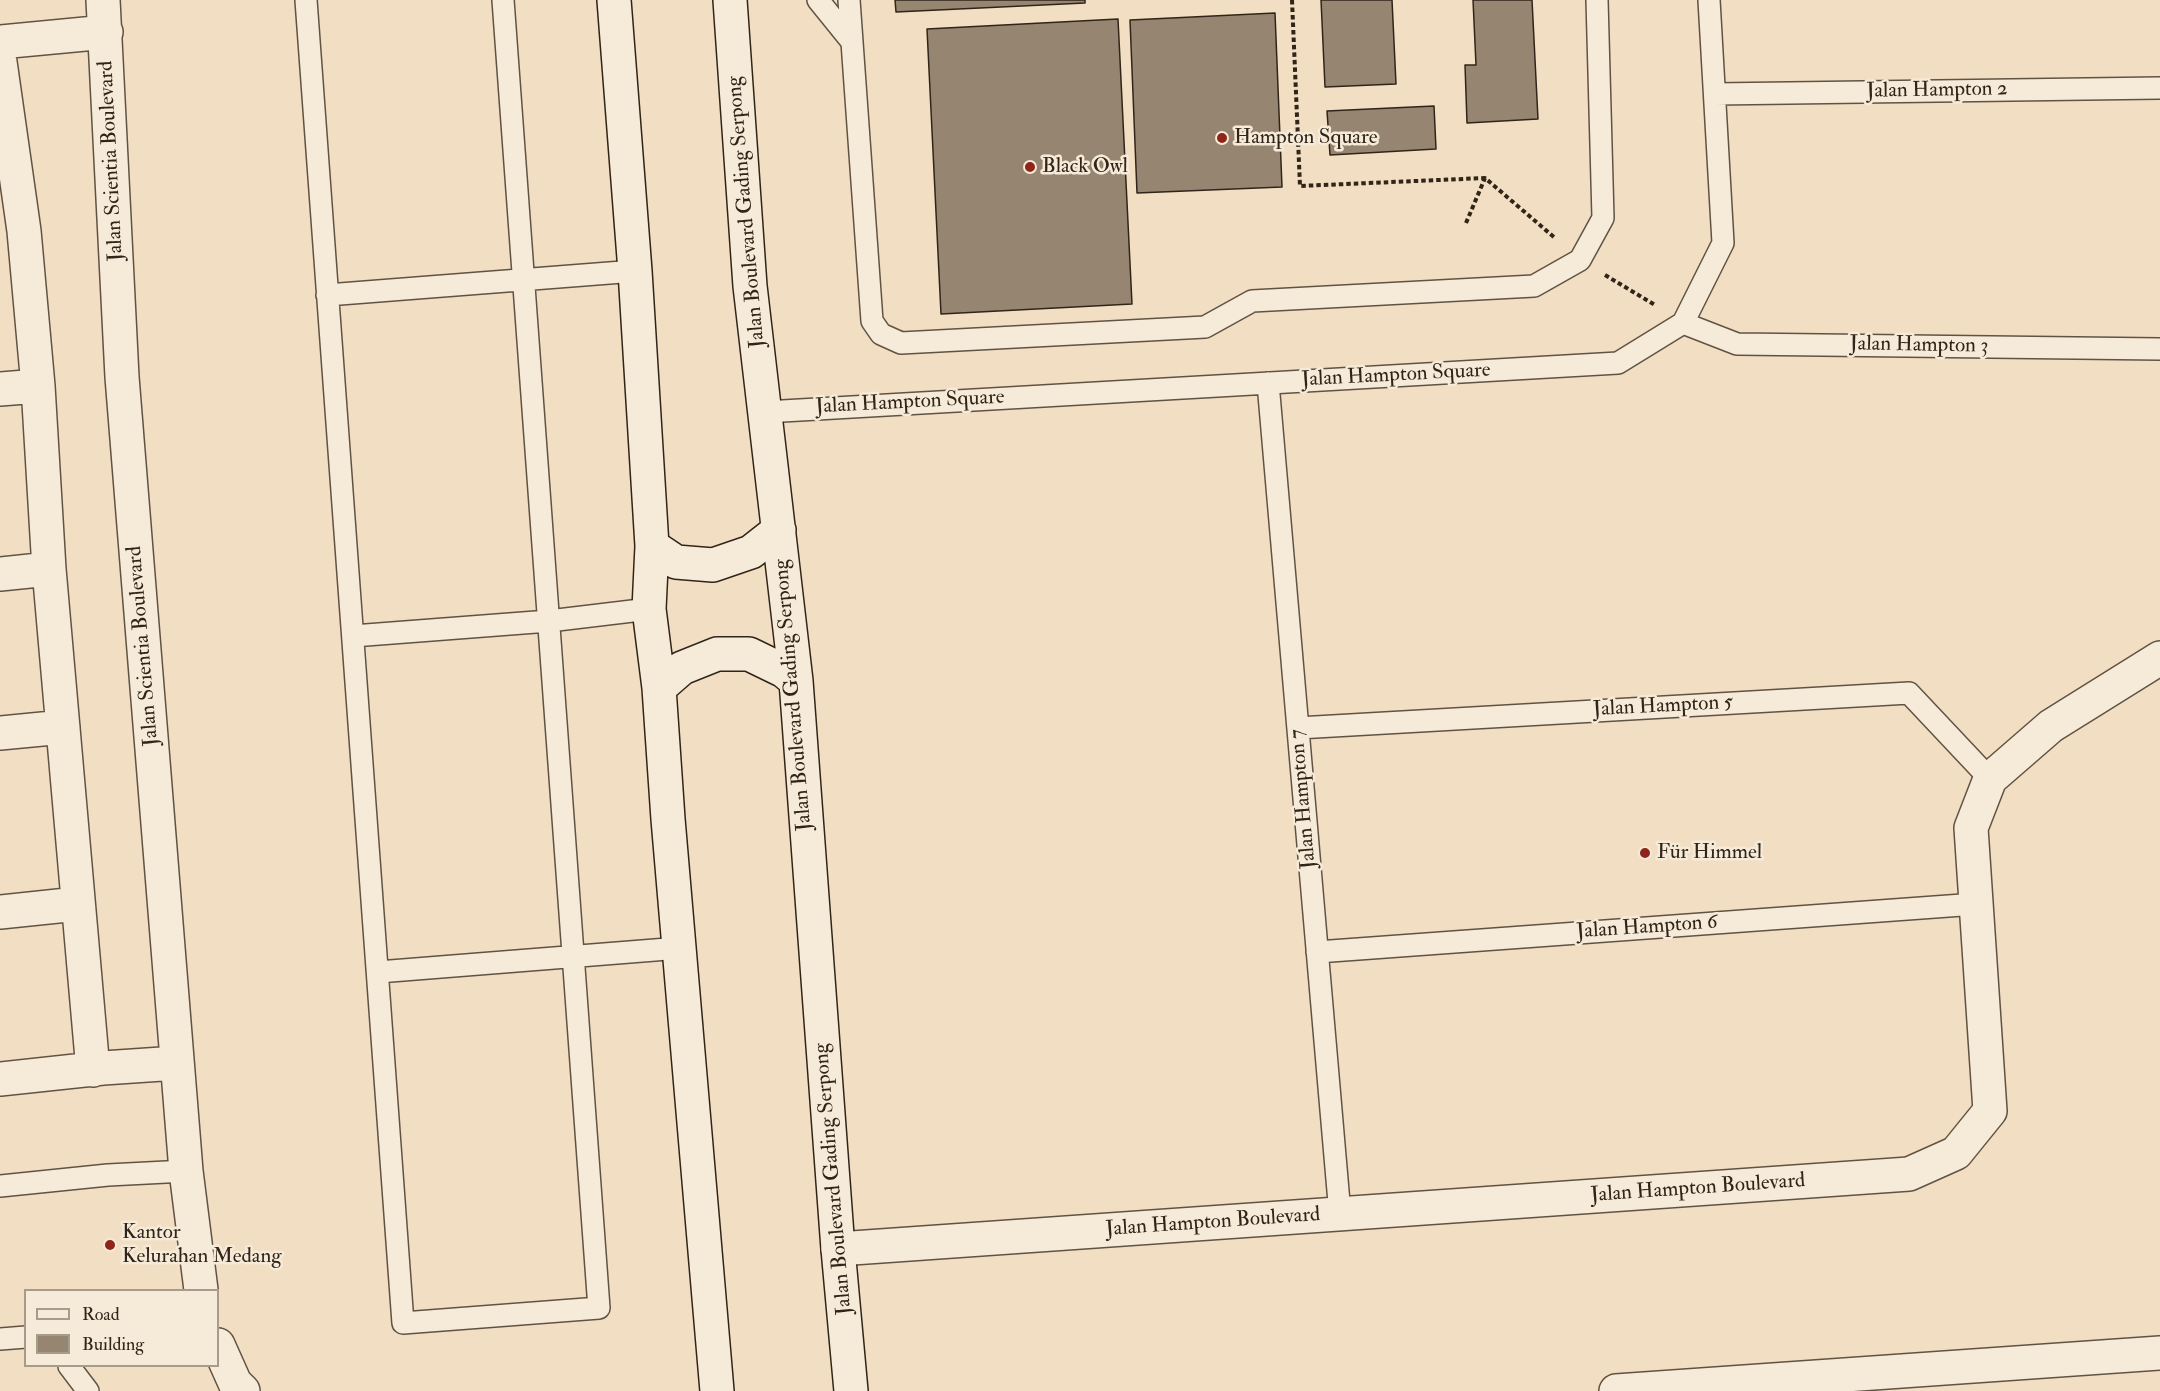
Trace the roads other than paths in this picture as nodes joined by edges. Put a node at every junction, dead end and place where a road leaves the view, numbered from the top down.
1 (103, 0) edge
2 (306, 0) edge
3 (503, 0) edge
4 (614, 0) edge
5 (730, 0) edge
6 (818, 0) edge
7 (849, 0) edge
8 (1597, 0) edge
9 (1709, 0) edge
10 (106, 32) junction
11 (0, 42) edge
12 (852, 42) junction
13 (0, 62) edge
14 (2160, 88) edge
15 (1715, 94) junction
16 (12, 232) edge
17 (635, 271) junction
18 (523, 280) junction
19 (327, 295) junction
20 (1683, 323) junction
21 (2160, 349) edge
22 (1268, 383) junction
23 (38, 386) junction
24 (0, 389) edge
25 (765, 412) junction
26 (779, 530) junction
27 (652, 546) junction
28 (49, 569) junction
29 (0, 574) edge
30 (649, 609) junction
31 (549, 621) junction
32 (353, 636) junction
33 (2160, 658) edge
34 (796, 681) junction
35 (659, 688) junction
36 (63, 727) junction
37 (1298, 728) junction
38 (0, 733) edge
39 (1990, 779) junction
40 (77, 904) junction
41 (1976, 904) junction
42 (0, 912) edge
43 (680, 948) junction
44 (1317, 952) junction
45 (573, 958) junction
46 (378, 972) junction
47 (177, 1063) junction
48 (93, 1070) junction
49 (0, 1079) edge
50 (186, 1171) junction
51 (0, 1186) edge
52 (1341, 1214) junction
53 (838, 1249) junction
54 (201, 1289) edge
55 (24, 1337) edge
56 (0, 1339) edge
57 (219, 1347) edge
58 (2160, 1353) edge
59 (70, 1367) edge
60 (88, 1391) edge
61 (243, 1391) edge
62 (717, 1391) edge
63 (852, 1391) edge
64 (1616, 1391) edge

1 - 10 street, Jalan Scientia Boulevard
2 - 19 lane
3 - 18 lane
4 - 17 street
5 - 25 street, Jalan Boulevard Gading Serpong
6 - 12 lane
7 - 12 lane
8 - 12 lane
9 - 15 lane
10 - 11 street
10 - 47 street, Jalan Scientia Boulevard
13 - 16 street
14 - 15 lane, Jalan Hampton 2
15 - 20 lane
16 - 23 street
17 - 18 lane
17 - 27 street
18 - 19 lane
18 - 31 lane
19 - 32 lane
20 - 21 lane, Jalan Hampton 3
20 - 22 lane, Jalan Hampton Square
22 - 25 lane, Jalan Hampton Square
22 - 37 lane, Jalan Hampton 7
23 - 24 street
23 - 28 street
25 - 26 street, Jalan Boulevard Gading Serpong
26 - 27 street
26 - 34 street, Jalan Boulevard Gading Serpong
27 - 30 street
28 - 29 street
28 - 36 street
30 - 31 lane
30 - 35 street
31 - 32 lane
31 - 45 lane
32 - 46 lane
33 - 39 street, Jalan Hampton Boulevard
34 - 35 street
34 - 53 street, Jalan Boulevard Gading Serpong
35 - 43 street
36 - 38 street
36 - 40 street
37 - 39 lane, Jalan Hampton 5
37 - 44 lane, Jalan Hampton 7
39 - 41 street, Jalan Hampton Boulevard
40 - 42 street
40 - 48 street
41 - 44 lane, Jalan Hampton 6
41 - 52 street, Jalan Hampton Boulevard
43 - 45 lane
43 - 62 street
44 - 52 lane, Jalan Hampton 7
45 - 46 lane
45 - 46 lane
47 - 48 street
47 - 50 street, Jalan Scientia Boulevard
48 - 49 street
50 - 51 lane
50 - 54 street, Jalan Scientia Boulevard
52 - 53 street, Jalan Hampton Boulevard
53 - 63 street, Jalan Boulevard Gading Serpong
55 - 56 lane
57 - 61 street
58 - 64 street
59 - 60 lane

